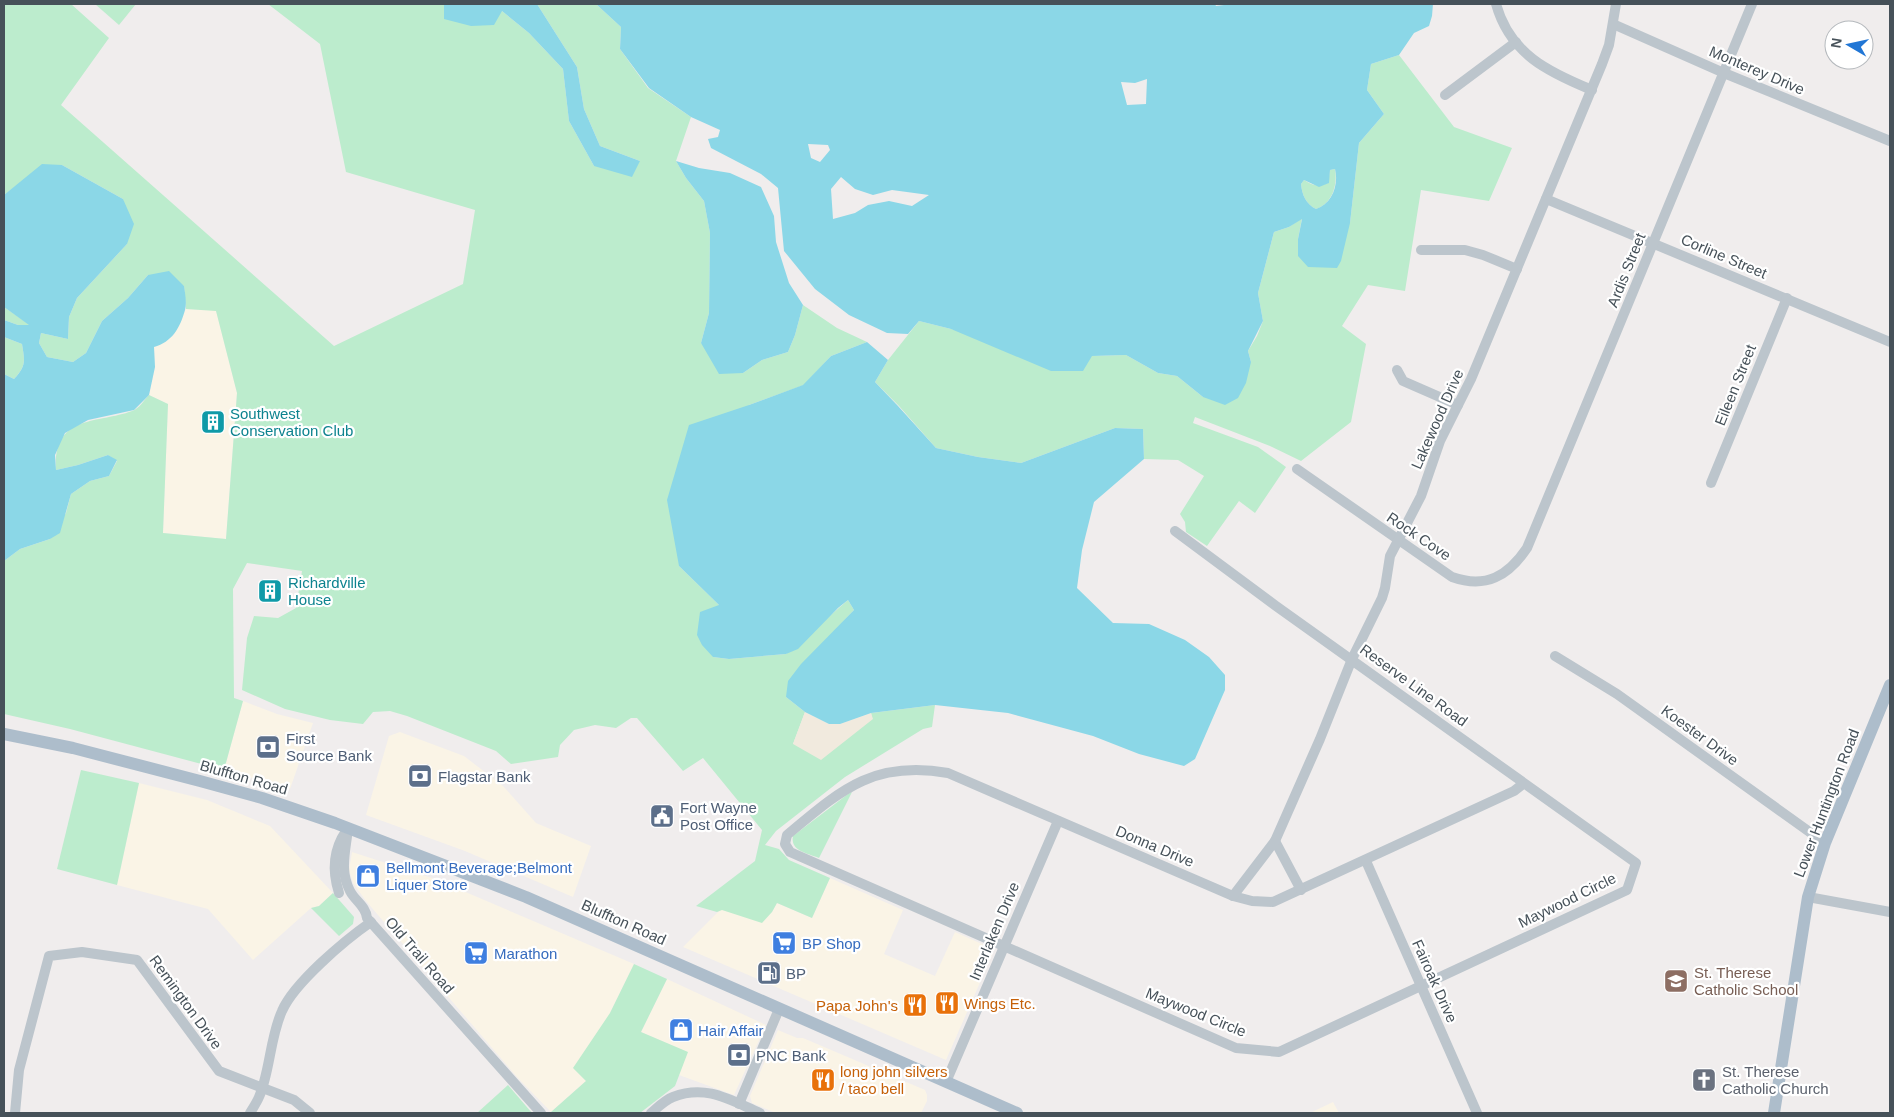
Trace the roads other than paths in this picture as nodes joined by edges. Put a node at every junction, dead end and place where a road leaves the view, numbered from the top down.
1 (1496, 4) edge
2 (1616, 4) edge
3 (1752, 4) edge
4 (1613, 24) junction
5 (1516, 42) junction
6 (1724, 73) junction
7 (1592, 90) junction
8 (1445, 95) dead end
9 (1890, 141) edge
10 (1546, 199) junction
11 (1654, 243) junction
12 (1421, 250) dead end
13 (1517, 269) junction
14 (1787, 298) junction
15 (1890, 342) edge
16 (1397, 370) dead end
17 (1458, 405) junction
18 (1297, 469) dead end
19 (1711, 483) dead end
20 (1175, 531) dead end
21 (1398, 541) junction
22 (1527, 548) joint
23 (1555, 656) dead end
24 (1352, 659) junction
25 (1890, 684) edge
26 (4, 734) edge
27 (1524, 784) junction
28 (1058, 821) junction
29 (348, 828) junction
30 (1275, 841) junction
31 (785, 844) joint
32 (1825, 844) junction
33 (1366, 861) junction
34 (1636, 863) joint
35 (1302, 890) junction
36 (339, 893) dead end
37 (1233, 896) junction
38 (1808, 897) junction
39 (1890, 912) edge
40 (369, 920) junction
41 (1004, 946) junction
42 (1421, 986) junction
43 (780, 1008) junction
44 (946, 1082) junction
45 (262, 1086) junction
46 (740, 1104) junction
47 (15, 1113) edge
48 (250, 1113) edge
49 (310, 1113) edge
50 (541, 1113) edge
51 (651, 1113) edge
52 (760, 1113) edge
53 (1018, 1113) edge
54 (1477, 1113) edge
55 (1774, 1113) edge

1 - 5 street
2 - 4 street, Lakewood Drive
3 - 6 street, Ardis Street
4 - 6 street, Monterey Drive
4 - 7 street, Lakewood Drive
5 - 7 street
5 - 8 street
6 - 9 street, Monterey Drive
6 - 11 street, Ardis Street
7 - 10 street, Lakewood Drive
10 - 11 street, Corline Street
10 - 13 street, Lakewood Drive
11 - 14 street, Corline Street
11 - 22 street, Ardis Street
12 - 13 street
13 - 17 street, Lakewood Drive
14 - 15 street, Corline Street
14 - 19 street, Eileen Street
16 - 17 street
17 - 21 street, Lakewood Drive
18 - 21 street, Rock Cove
20 - 24 street, Reserve Line Road
21 - 22 street, Rock Cove
21 - 24 street, Lakewood Drive
23 - 32 street, Koester Drive
24 - 27 street, Reserve Line Road
24 - 30 street, Lakewood Drive
25 - 32 main road, Lower Huntington Road
26 - 29 main road, Bluffton Road
27 - 33 street, Donna Drive
27 - 34 street, Reserve Line Road
28 - 31 street, Donna Drive
28 - 37 street, Donna Drive
28 - 41 street, Interlaken Drive
29 - 36 street
29 - 40 street, Old Trail Road
29 - 43 main road, Bluffton Road
30 - 35 street
30 - 37 street, Lakewood Drive
31 - 41 street, Maywood Circle
32 - 38 main road, Lower Huntington Road
33 - 35 street, Donna Drive
33 - 42 street, Fairoak Drive
34 - 42 street, Maywood Circle
35 - 37 street, Donna Drive
38 - 39 street
38 - 55 main road, Lower Huntington Road
40 - 45 street
40 - 50 street, Old Trail Road
41 - 42 street, Maywood Circle
41 - 44 street, Interlaken Drive
42 - 54 street, Fairoak Drive
43 - 44 main road, Bluffton Road
43 - 46 street
44 - 53 main road, Bluffton Road
45 - 47 street, Remington Drive
45 - 48 street
45 - 49 street, Remington Drive
46 - 51 street
46 - 52 street

